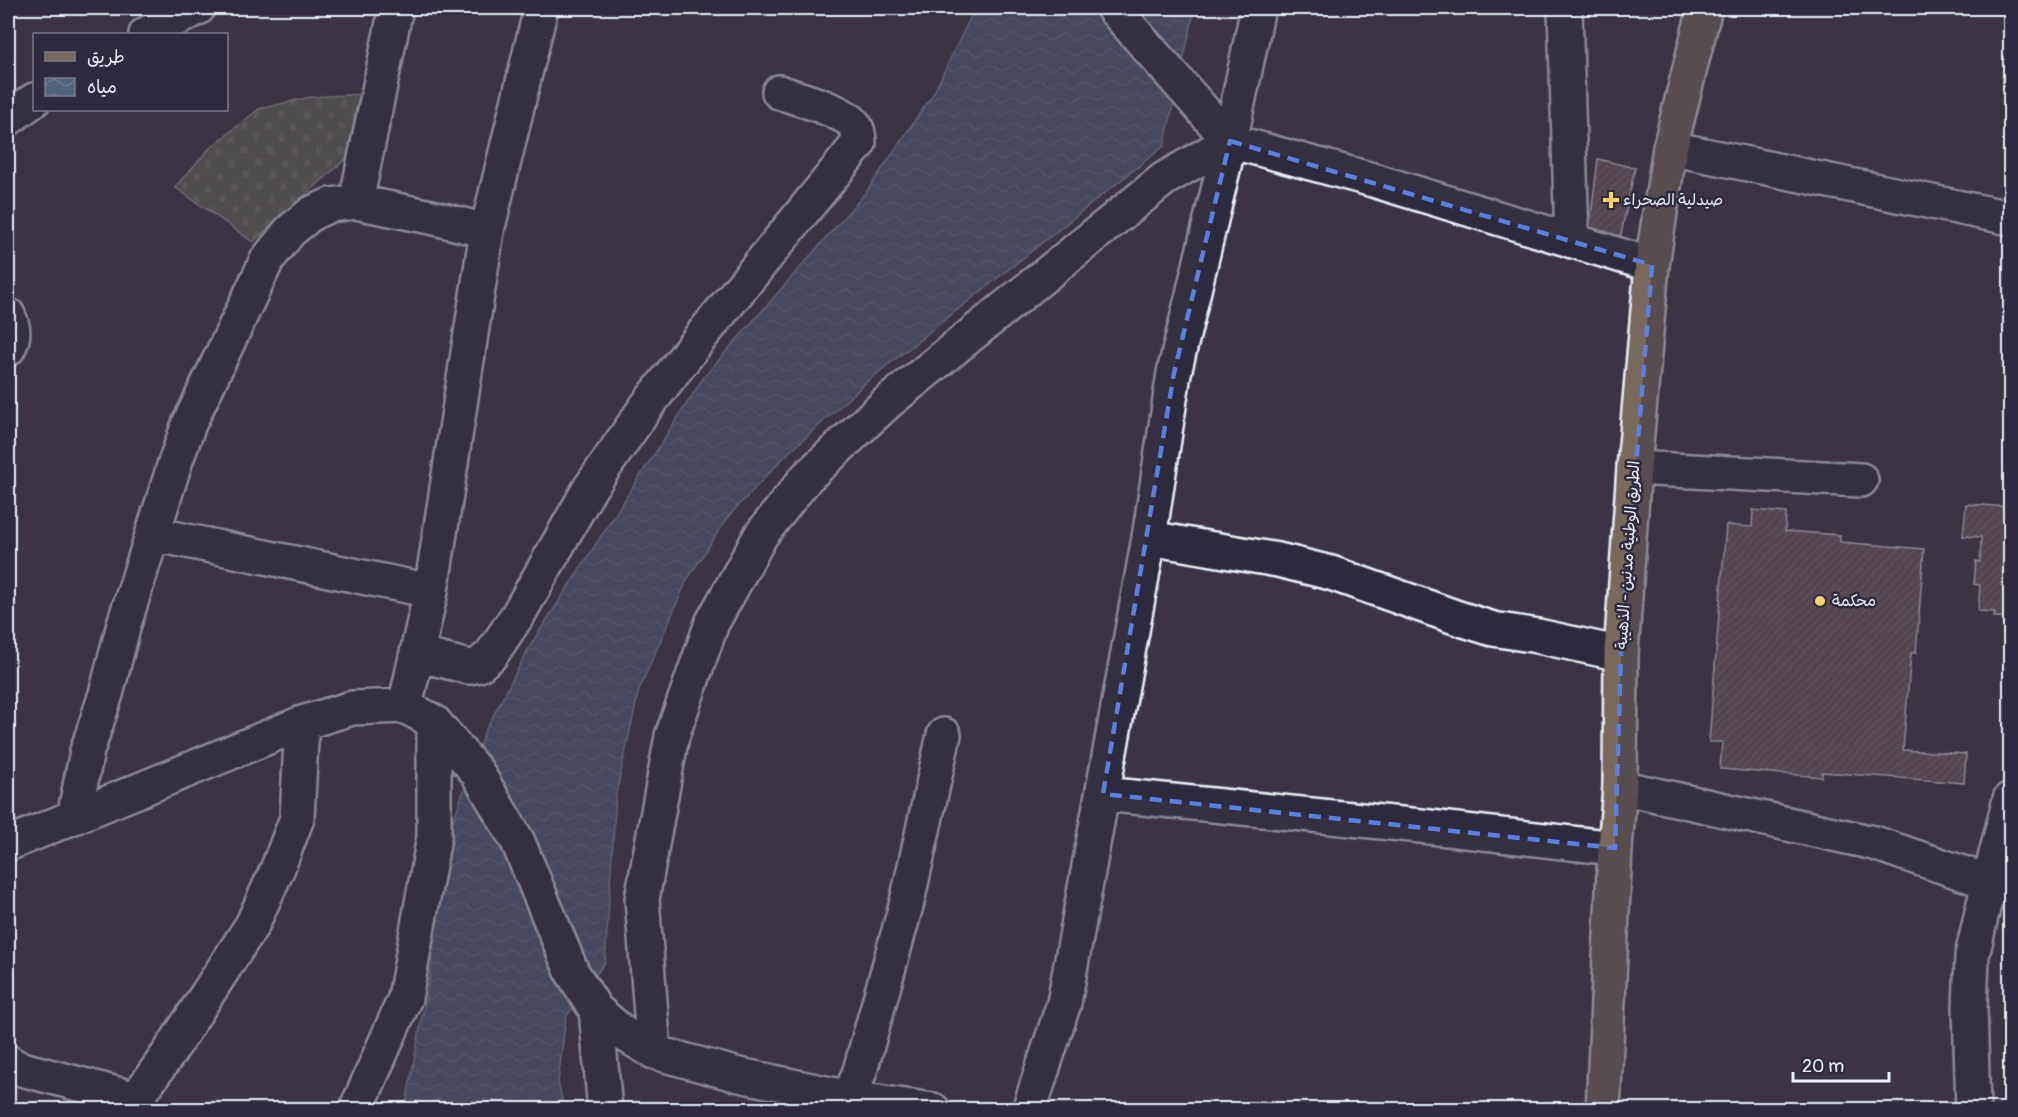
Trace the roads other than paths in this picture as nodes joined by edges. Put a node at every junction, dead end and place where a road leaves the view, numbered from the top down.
1 (198, 8) edge
2 (396, 8) edge
3 (541, 8) edge
4 (1113, 8) edge
5 (1258, 8) edge
6 (1565, 8) edge
7 (1705, 8) edge
8 (148, 33) edge
9 (779, 92) dead end
10 (33, 101) edge
11 (8, 119) edge
12 (1230, 141) junction
13 (1670, 148) junction
14 (356, 202) junction
15 (2010, 218) edge
16 (487, 231) junction
17 (1572, 241) junction
18 (1652, 265) junction
19 (8, 315) edge
20 (8, 349) edge
21 (1634, 468) junction
22 (1861, 480) dead end
23 (153, 534) junction
24 (1149, 537) junction
25 (431, 591) junction
26 (417, 654) junction
27 (1621, 654) junction
28 (405, 706) junction
29 (434, 722) junction
30 (302, 723) junction
31 (944, 735) dead end
32 (1620, 788) junction
33 (1103, 795) junction
34 (2010, 799) edge
35 (74, 817) junction
36 (8, 844) edge
37 (1615, 848) junction
38 (2000, 886) edge
39 (596, 1010) junction
40 (654, 1052) junction
41 (8, 1062) edge
42 (849, 1098) junction
43 (134, 1104) edge
44 (356, 1110) edge
45 (606, 1110) edge
46 (933, 1110) edge
47 (1029, 1110) edge
48 (1603, 1110) edge
49 (1972, 1110) edge

1 - 8 street
2 - 14 street
3 - 16 street
4 - 12 street
5 - 12 street
6 - 17 street
7 - 13 main road, الطريق الوطنية مدنين - الذهيبة
9 - 26 street
10 - 11 street
12 - 17 street
12 - 24 street
12 - 40 street
13 - 15 street
13 - 18 main road, الطريق الوطنية مدنين - الذهيبة
14 - 16 street
14 - 23 street
16 - 25 street
17 - 18 street
18 - 21 main road, الطريق الوطنية مدنين - الذهيبة
19 - 20 street
21 - 22 street
21 - 27 main road, الطريق الوطنية مدنين - الذهيبة
23 - 25 street
23 - 35 street
24 - 27 street
24 - 33 street
25 - 26 street
26 - 28 street
27 - 32 main road, الطريق الوطنية مدنين - الذهيبة
28 - 29 street
28 - 30 street
29 - 39 street
29 - 44 street
30 - 35 street
30 - 43 street
31 - 42 street
32 - 37 main road, الطريق الوطنية مدنين - الذهيبة
32 - 38 street
33 - 37 street
33 - 47 street
34 - 38 street
35 - 36 street
37 - 48 main road, الطريق الوطنية مدنين - الذهيبة
38 - 49 street
39 - 40 street
39 - 45 street
40 - 42 street
41 - 43 street
42 - 46 street

